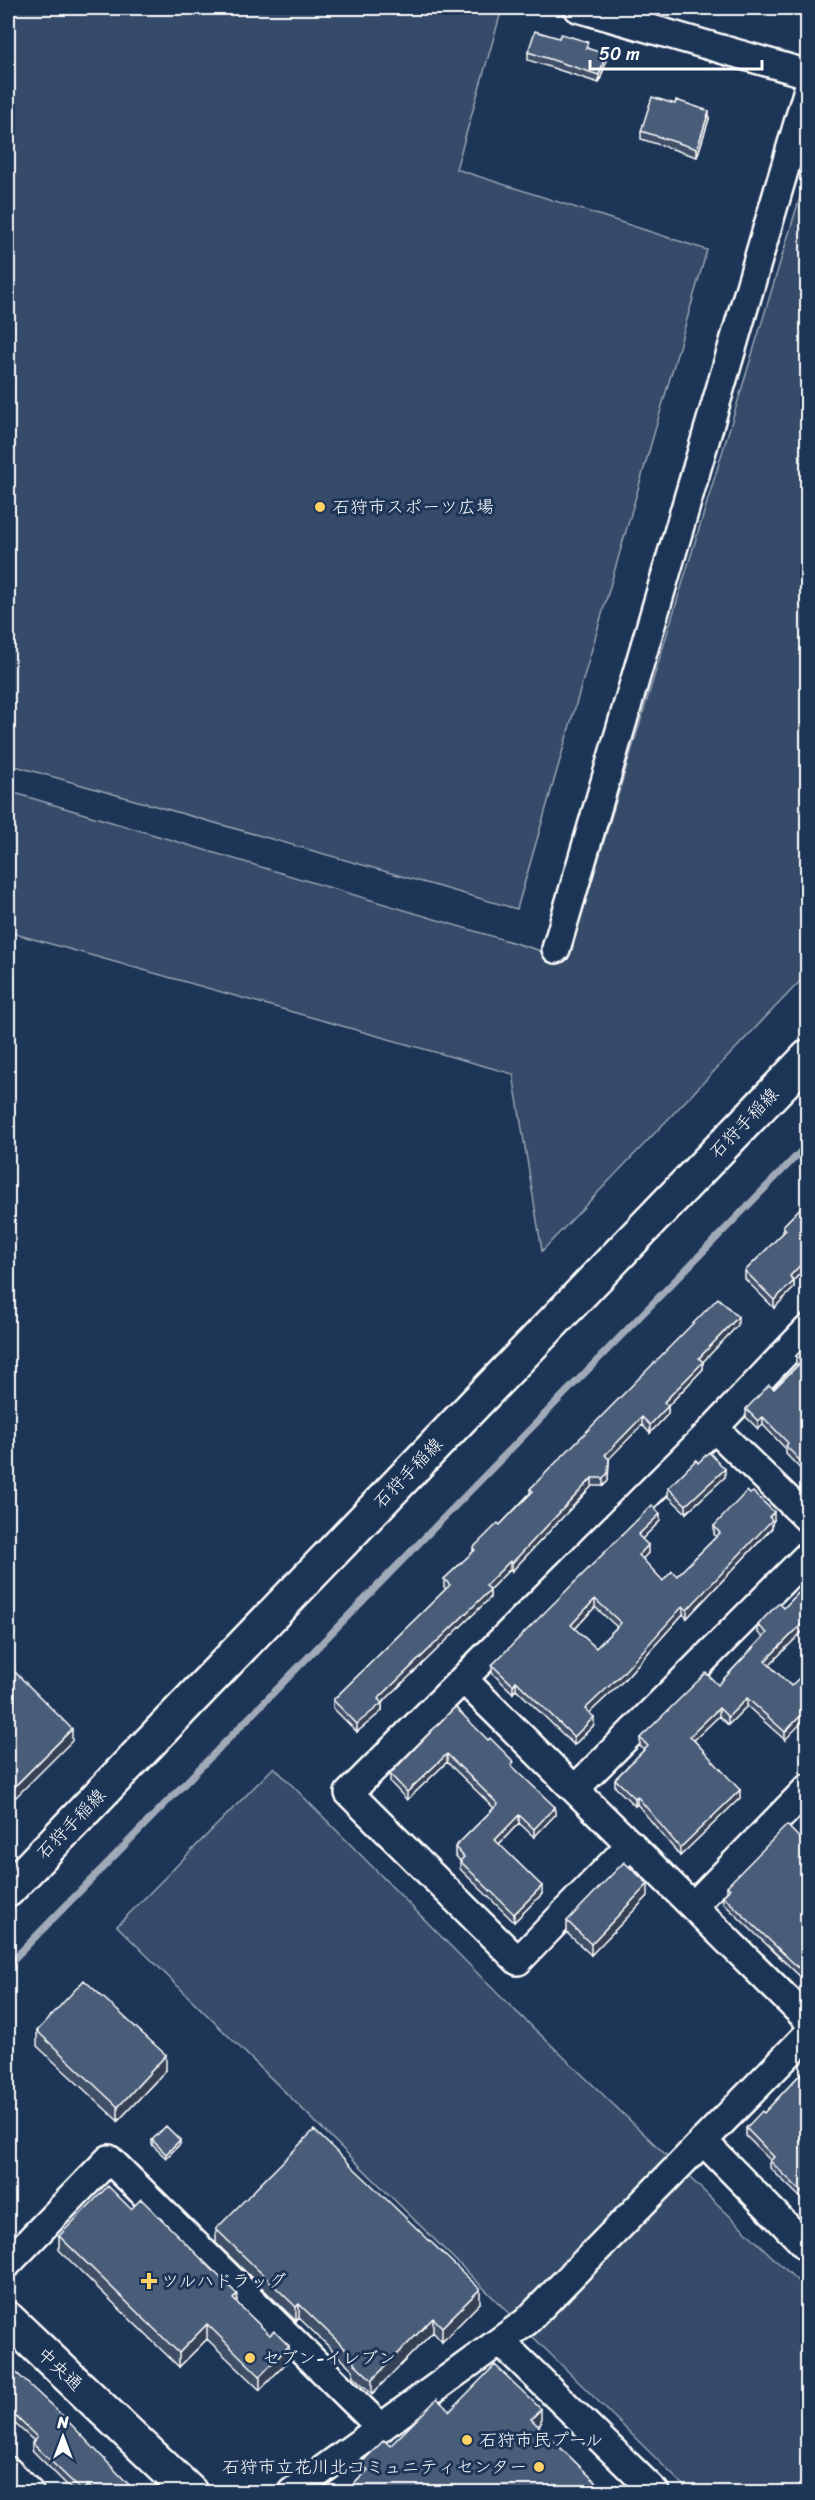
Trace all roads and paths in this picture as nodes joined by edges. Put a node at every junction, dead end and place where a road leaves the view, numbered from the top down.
1 (578, 8) edge
2 (807, 74) edge
3 (807, 89) edge
4 (556, 949) dead end
5 (807, 1057) edge
6 (807, 1329) edge
7 (714, 1428) junction
8 (807, 1519) edge
9 (807, 1556) edge
10 (463, 1679) junction
11 (807, 1788) edge
12 (575, 1789) junction
13 (631, 1844) junction
14 (11, 1880) edge
15 (693, 1906) junction
16 (807, 2020) edge
17 (807, 2034) edge
18 (703, 2141) junction
19 (807, 2248) edge
20 (8, 2263) edge
21 (8, 2319) edge
22 (500, 2341) junction
23 (381, 2428) junction
24 (8, 2471) edge
25 (29, 2493) edge
26 (190, 2493) edge
27 (292, 2493) edge
28 (655, 2493) edge

1 - 2 street
3 - 4 street
5 - 14 main road, 石狩手稲線
6 - 7 street
7 - 8 street
7 - 10 street
9 - 12 street
10 - 12 street
10 - 13 street
11 - 15 street
12 - 13 street
13 - 15 street
15 - 16 street
17 - 18 street
18 - 19 street
18 - 22 street
20 - 23 street
21 - 26 main road, 中央通
22 - 23 street
22 - 28 street
23 - 27 street
24 - 25 street

